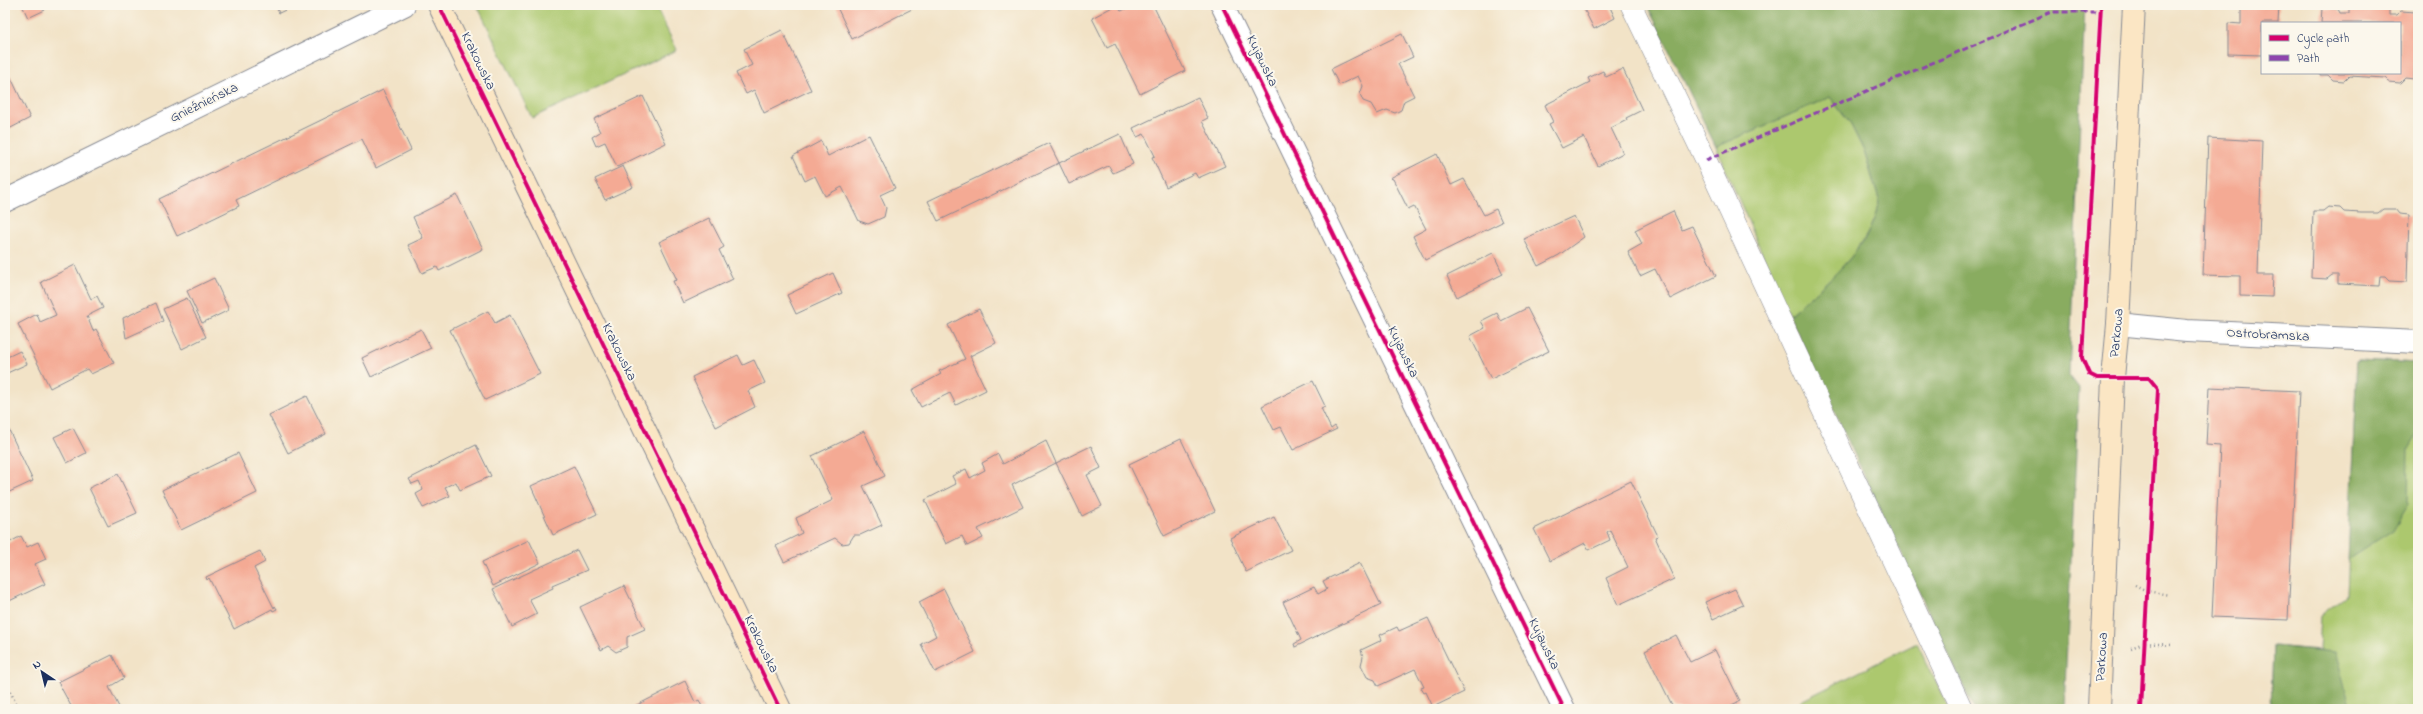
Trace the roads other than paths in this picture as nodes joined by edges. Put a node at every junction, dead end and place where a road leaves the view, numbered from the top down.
1 (404, 5) edge
2 (439, 5) edge
3 (1222, 5) edge
4 (1631, 5) edge
5 (2134, 5) edge
6 (5, 201) edge
7 (2118, 324) junction
8 (2418, 342) edge
9 (780, 709) edge
10 (1564, 709) edge
11 (1962, 709) edge
12 (2099, 709) edge

1 - 6 street, Gnieźnieńska
2 - 9 street, Krakowska
3 - 10 street, Kujawska
4 - 11 lane
5 - 7 street, Parkowa
7 - 8 street, Ostrobramska
7 - 12 street, Parkowa

